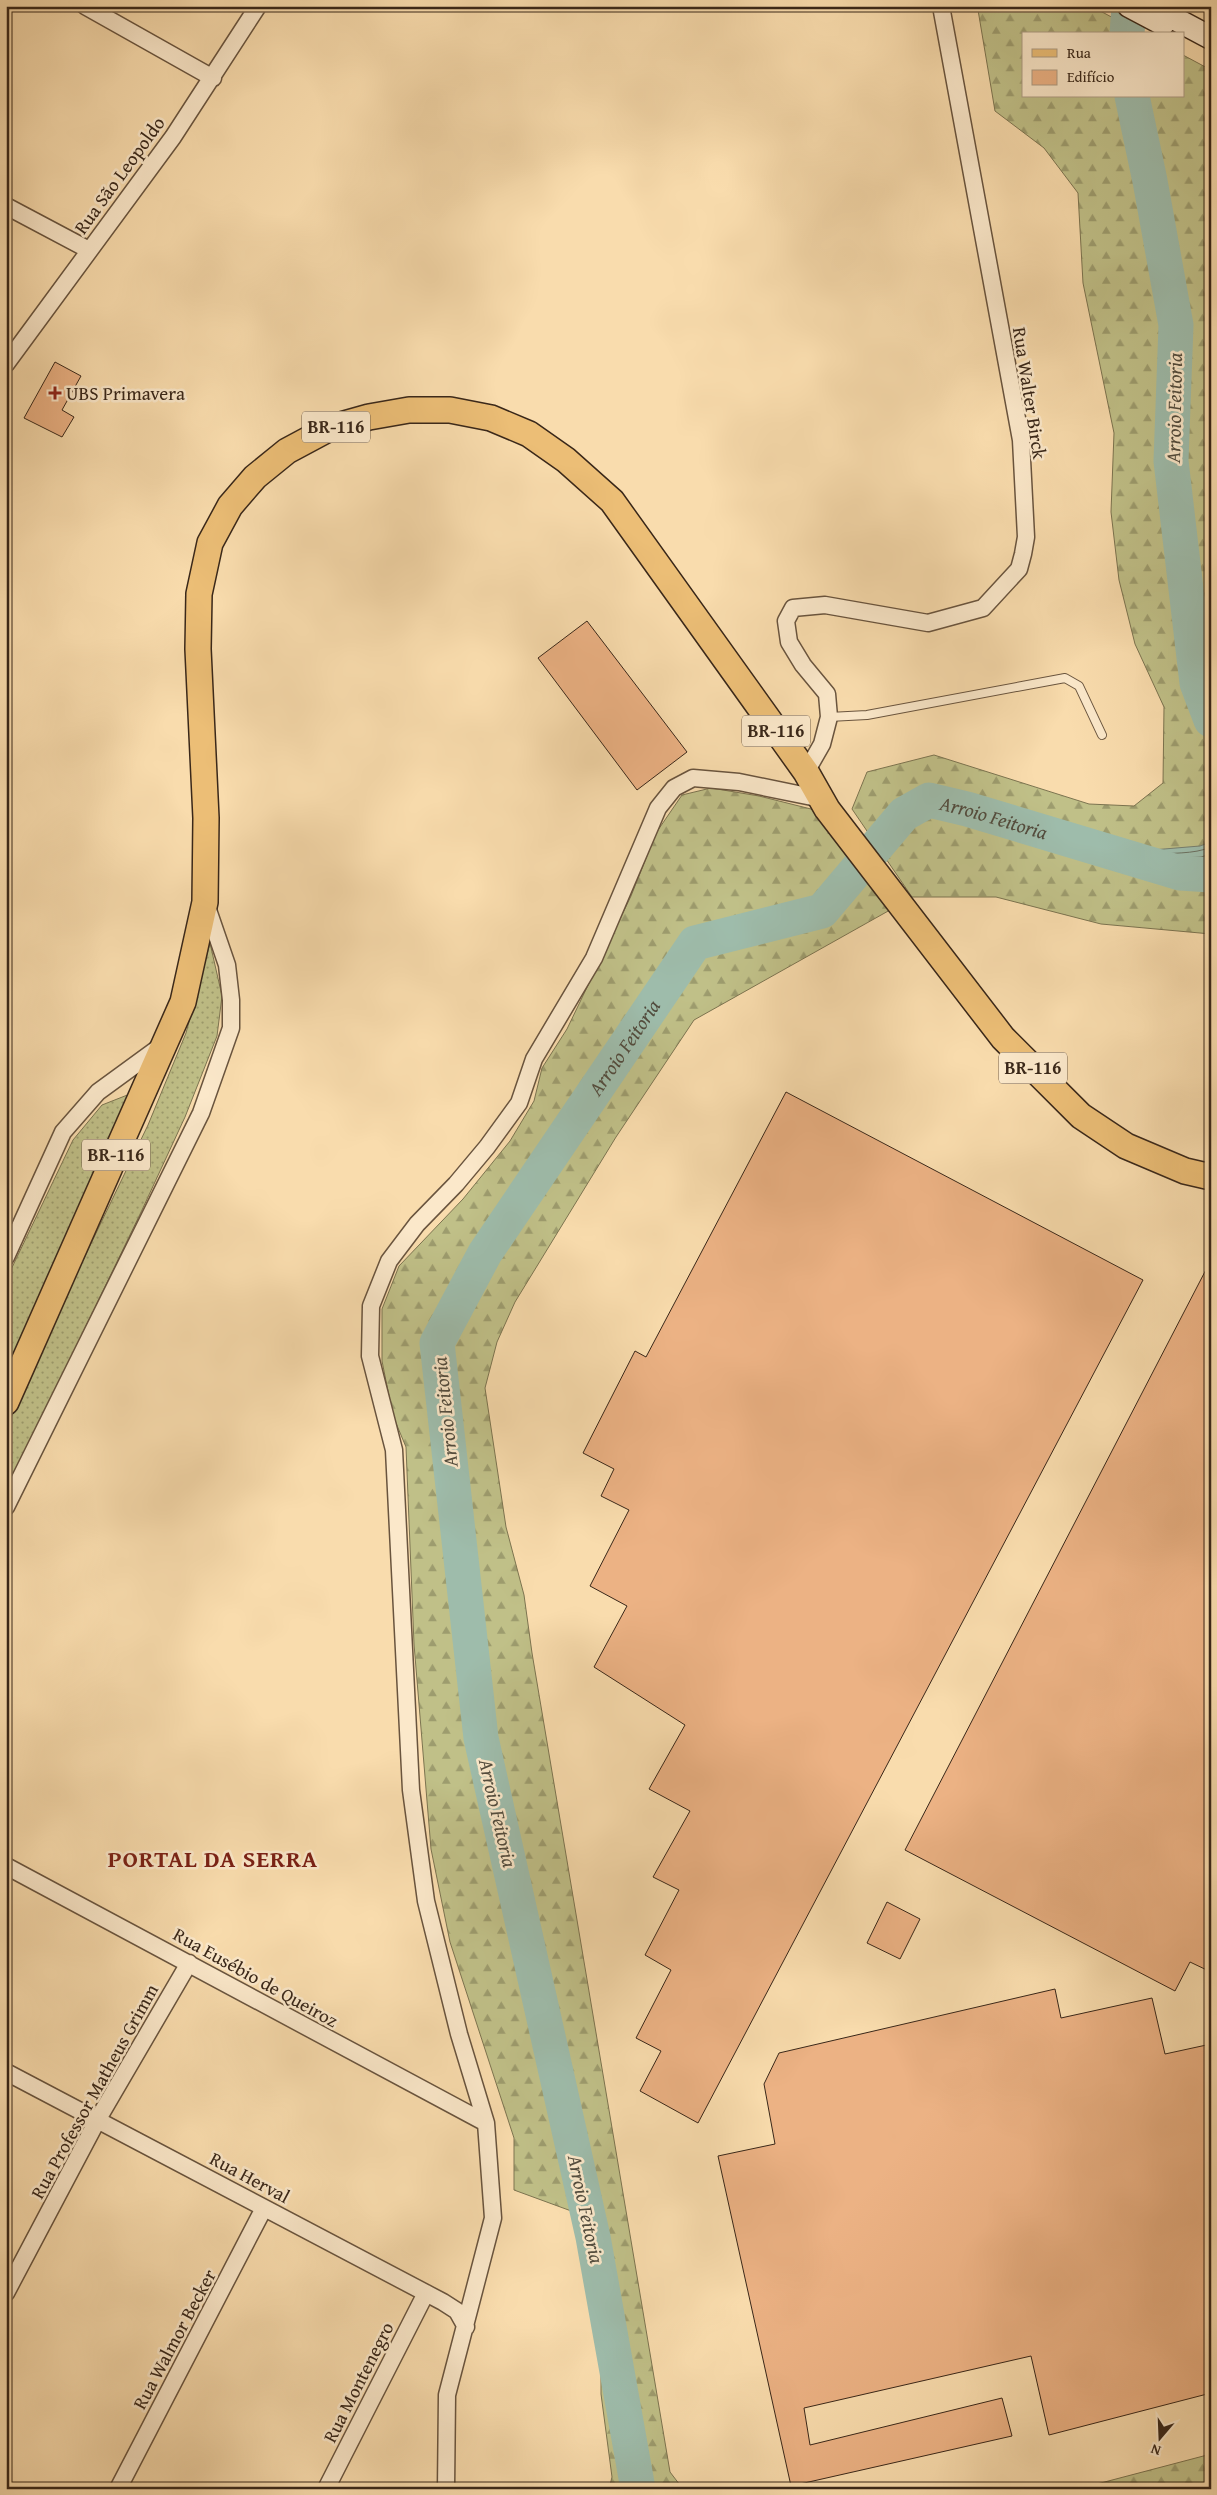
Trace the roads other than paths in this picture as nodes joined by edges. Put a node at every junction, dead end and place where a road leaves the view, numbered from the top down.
1 (86, 6) edge
2 (258, 6) edge
3 (941, 6) edge
4 (1129, 6) edge
5 (1151, 6) edge
6 (1178, 32) edge
7 (1184, 35) edge
8 (1210, 46) edge
9 (213, 78) junction
10 (6, 206) edge
11 (89, 250) junction
12 (6, 364) edge
13 (829, 717) junction
14 (1102, 735) dead end
15 (806, 772) junction
16 (824, 804) junction
17 (205, 902) junction
18 (165, 1043) junction
19 (1211, 1177) edge
20 (6, 1257) edge
21 (6, 1402) edge
22 (6, 1507) edge
23 (6, 1866) edge
24 (189, 1962) junction
25 (6, 2072) edge
26 (98, 2119) junction
27 (486, 2123) junction
28 (264, 2208) junction
29 (6, 2293) edge
30 (426, 2293) junction
31 (466, 2327) junction
32 (118, 2489) edge
33 (326, 2489) edge
34 (446, 2489) edge

1 - 9 street
2 - 9 street, Rua São Leopoldo
3 - 13 street, Rua Walter Birck
4 - 6 main road
5 - 8 main road
7 - 8 main road
9 - 11 street, Rua São Leopoldo
10 - 11 street
11 - 12 street, Rua São Leopoldo
13 - 14 lane
13 - 15 street, Rua Walter Birck
15 - 16 main road, BR-116
15 - 17 main road, BR-116
16 - 19 main road, BR-116
16 - 27 street
17 - 18 main road, BR-116
17 - 22 street
18 - 20 street
18 - 21 main road, BR-116
23 - 24 street, Rua Eusébio de Queiroz
24 - 26 street, Rua Professor Matheus Grimm
24 - 27 street, Rua Eusébio de Queiroz
25 - 26 street, Rua Herval
26 - 28 street, Rua Herval
26 - 29 street, Rua Professor Matheus Grimm
27 - 31 street
28 - 30 street, Rua Herval
28 - 32 street, Rua Walmor Becker
30 - 31 street, Rua Herval
30 - 33 street, Rua Montenegro
31 - 34 street

